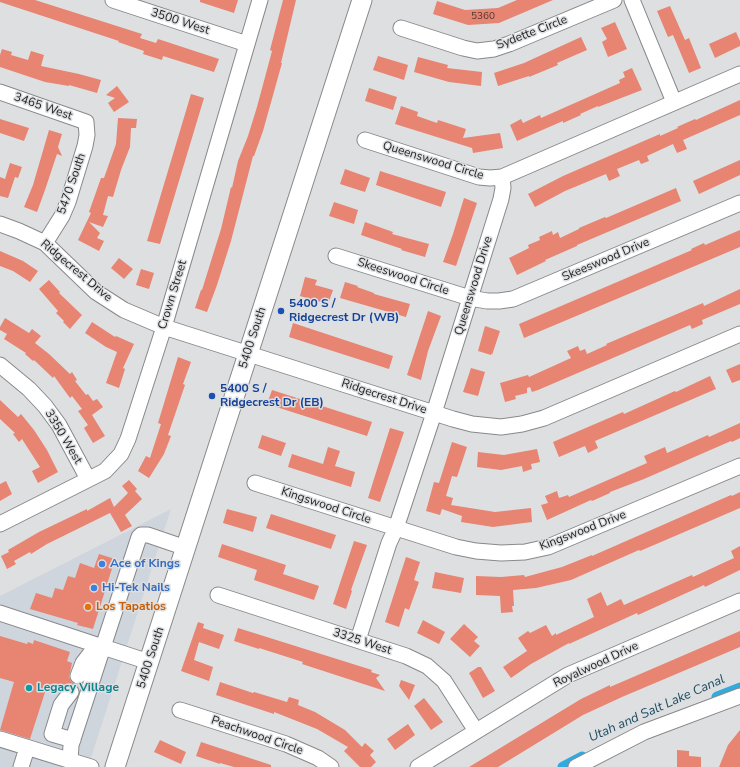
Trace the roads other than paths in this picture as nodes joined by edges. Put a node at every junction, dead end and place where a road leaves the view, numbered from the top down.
1 (113, 0) edge
2 (260, 0) edge
3 (362, 0) edge
4 (614, 0) edge
5 (632, 0) edge
6 (401, 28) dead end
7 (247, 44) junction
8 (740, 74) edge
9 (0, 92) edge
10 (674, 102) junction
11 (86, 122) joint
12 (365, 140) dead end
13 (502, 177) junction
14 (740, 203) edge
15 (0, 224) edge
16 (45, 243) junction
17 (336, 256) dead end
18 (470, 298) junction
19 (164, 327) junction
20 (740, 334) edge
21 (248, 354) junction
22 (0, 365) edge
23 (434, 413) junction
24 (740, 466) edge
25 (88, 480) junction
26 (255, 484) dead end
27 (0, 524) edge
28 (396, 528) junction
29 (186, 548) junction
30 (218, 595) dead end
31 (740, 601) edge
32 (0, 613) edge
33 (358, 640) junction
34 (100, 646) junction
35 (149, 662) junction
36 (78, 676) dead end
37 (72, 692) dead end
38 (740, 696) edge
39 (180, 710) dead end
40 (476, 731) junction
41 (0, 739) edge
42 (73, 740) junction
43 (27, 748) junction
44 (70, 761) junction
45 (21, 767) edge
46 (91, 767) edge
47 (115, 767) edge
48 (331, 767) edge
49 (418, 767) edge
50 (576, 767) edge

1 - 7 street, 3500 West
2 - 7 street, Crown Street
3 - 21 main road, 5400 South
4 - 6 street, Sydette Circle
5 - 10 street
7 - 19 street, Crown Street
8 - 10 street
9 - 11 street, 3465 West
10 - 13 street
11 - 16 street, 5470 South
12 - 13 street, Queenswood Circle
13 - 18 street, Queenswood Drive
14 - 18 street, Skeeswood Drive
15 - 16 street, Ridgecrest Drive
16 - 19 street, Ridgecrest Drive
17 - 18 street, Skeeswood Circle
18 - 23 street, Queenswood Drive
19 - 21 street, Ridgecrest Drive
19 - 25 street, Crown Street
20 - 23 street, Ridgecrest Drive
21 - 23 street, Ridgecrest Drive
21 - 29 main road, 5400 South
22 - 25 street, 3350 West
23 - 28 street, Queenswood Drive
24 - 28 street, Kingswood Drive
25 - 27 street, Crown Street
26 - 28 street, Kingswood Circle
28 - 33 street, Queenswood Drive
29 - 34 street
29 - 35 main road, 5400 South
30 - 33 street, 3325 West
31 - 40 street, Royalwood Drive
32 - 34 street
33 - 40 street, 3325 West
34 - 35 street
34 - 36 street
34 - 42 street
35 - 47 main road, 5400 South
37 - 42 street
38 - 50 street
39 - 48 street, Peachwood Circle
40 - 49 street, Royalwood Drive
41 - 43 street
42 - 44 street
43 - 44 street
43 - 45 street
44 - 46 street

